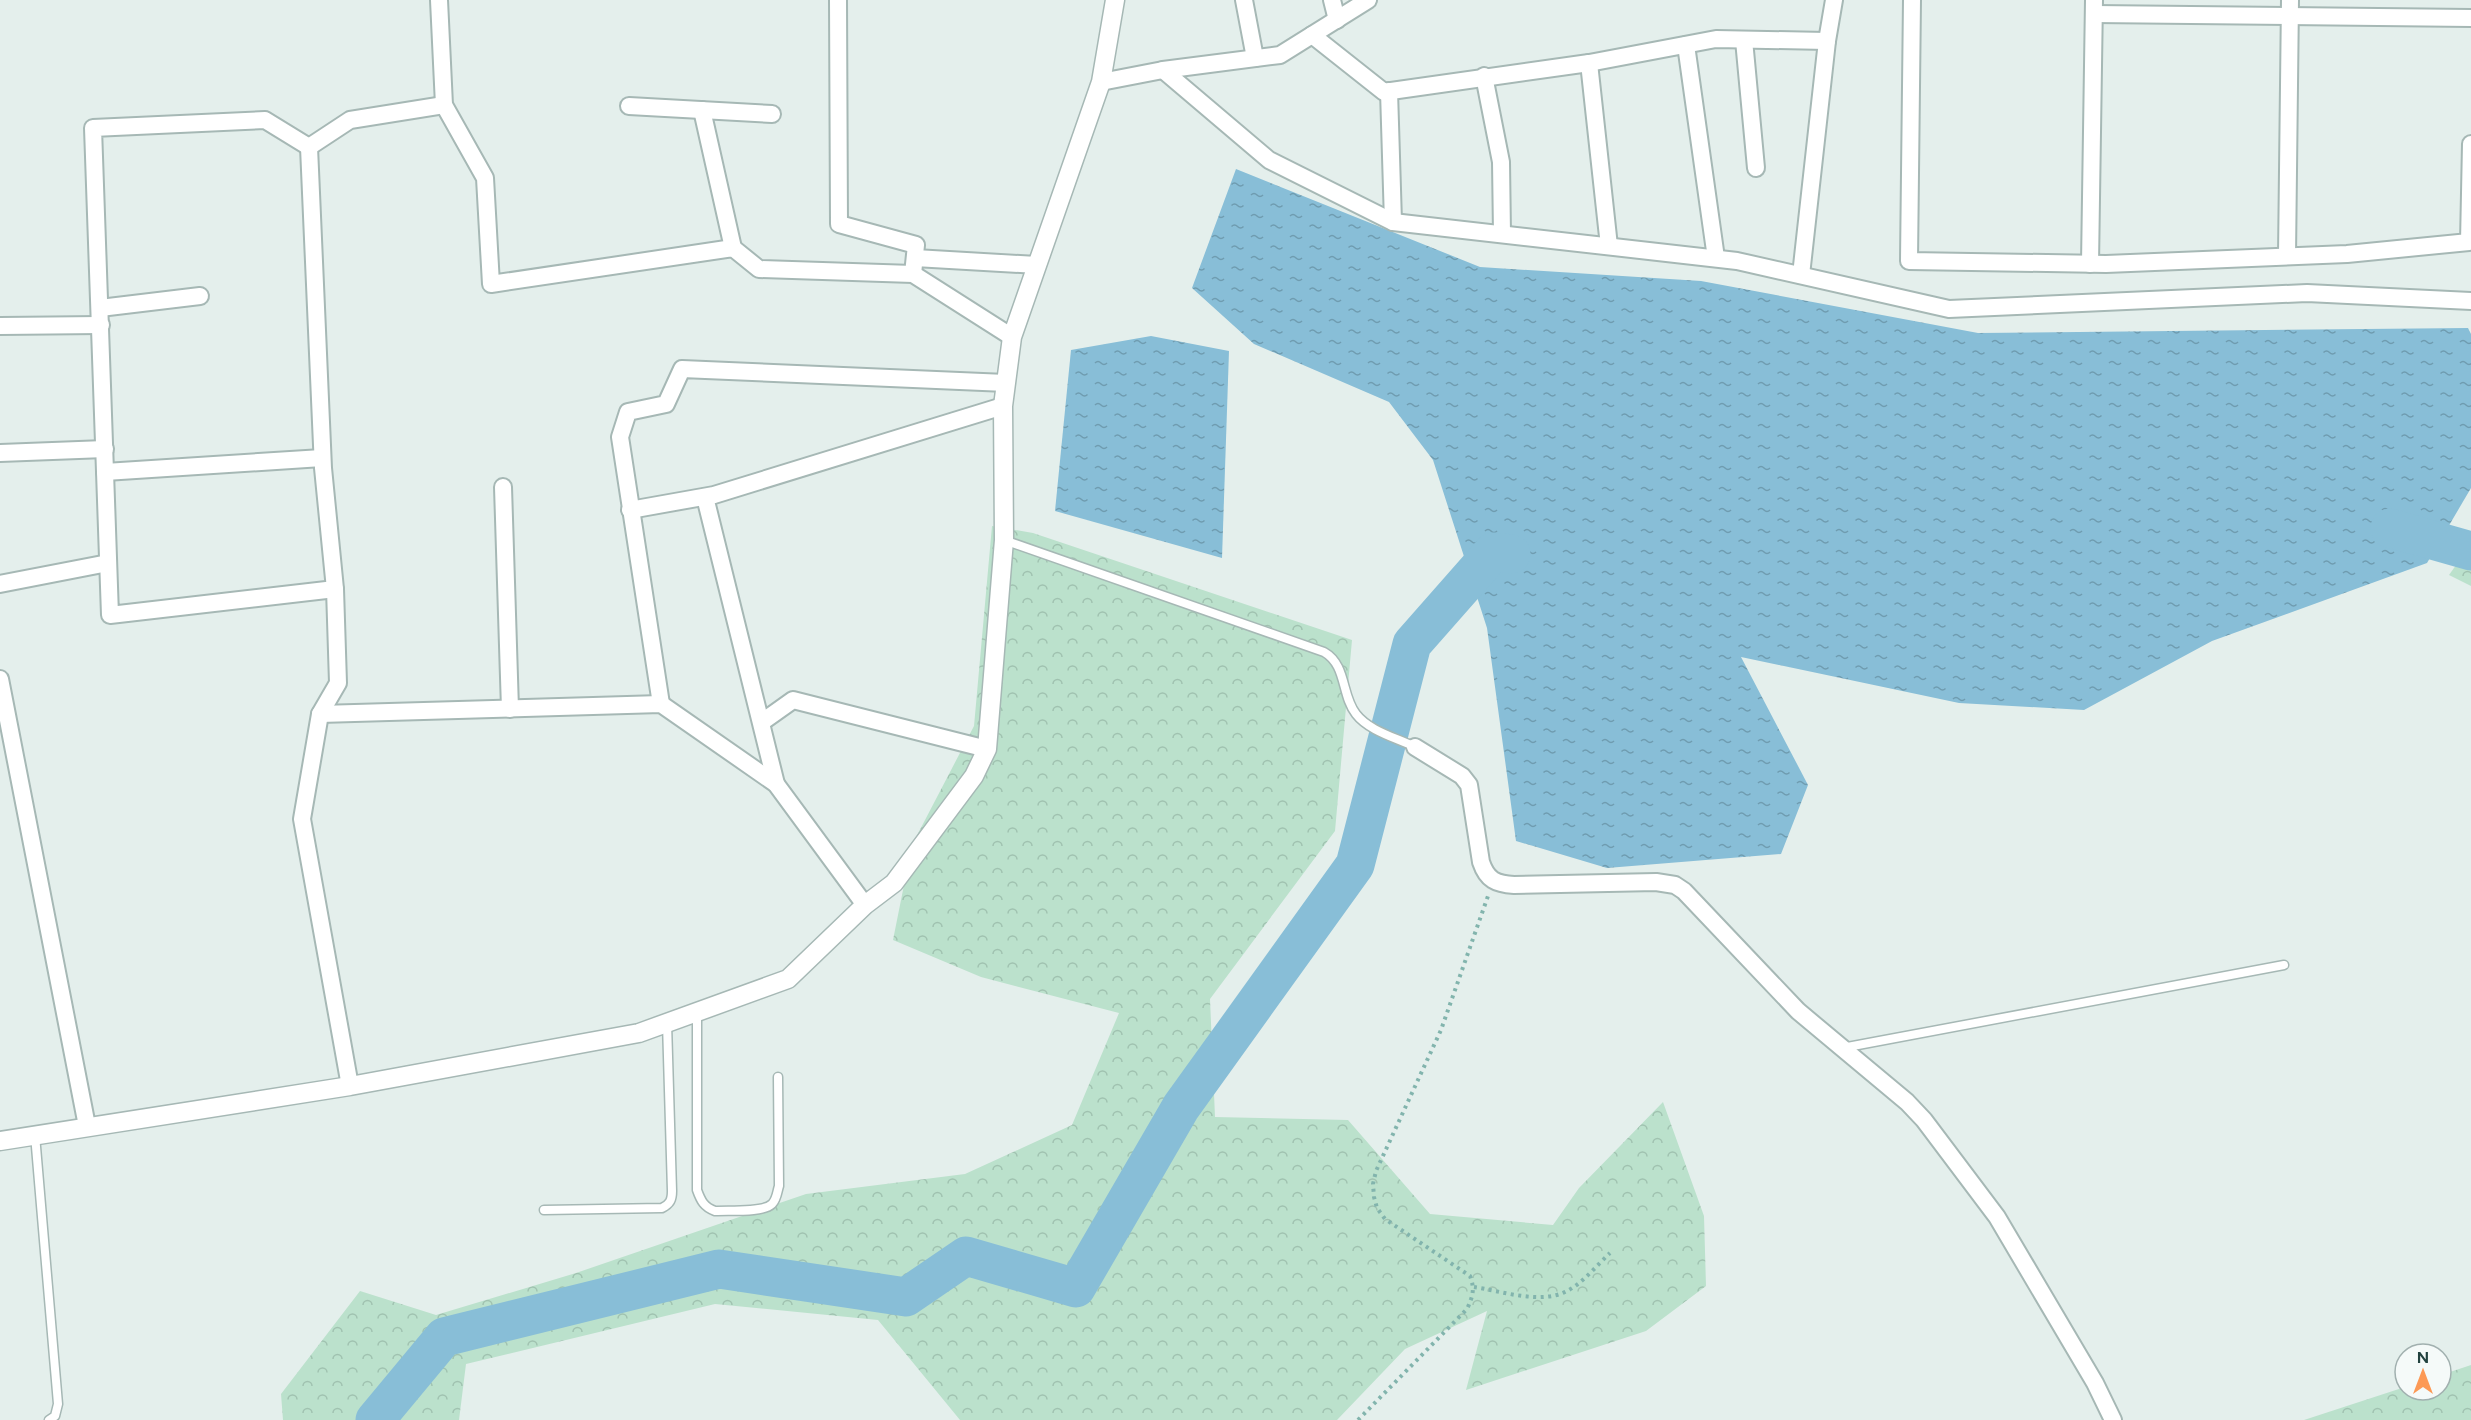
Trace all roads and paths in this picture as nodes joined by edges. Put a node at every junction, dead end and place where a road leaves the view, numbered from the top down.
1 (439, 0) edge
2 (838, 0) edge
3 (1115, 0) edge
4 (1244, 0) edge
5 (1332, 0) edge
6 (1368, 0) edge
7 (1834, 0) edge
8 (1912, 0) edge
9 (2094, 7) edge
10 (2290, 7) edge
11 (2471, 18) edge
12 (1337, 20) junction
13 (1312, 35) junction
14 (1744, 40) junction
15 (1827, 41) junction
16 (1686, 45) junction
17 (1255, 58) junction
18 (1589, 63) junction
19 (1163, 70) junction
20 (1484, 76) junction
21 (1101, 82) junction
22 (1389, 91) junction
23 (444, 105) junction
24 (629, 106) dead end
25 (702, 110) junction
26 (772, 114) dead end
27 (2471, 144) edge
28 (309, 147) junction
29 (1756, 168) dead end
30 (1393, 222) junction
31 (1502, 234) junction
32 (1609, 246) junction
33 (733, 248) junction
34 (2287, 256) junction
35 (1716, 258) junction
36 (2090, 264) junction
37 (1037, 265) junction
38 (914, 266) junction
39 (1801, 275) junction
40 (200, 296) dead end
41 (2471, 301) edge
42 (100, 308) junction
43 (101, 325) junction
44 (0, 326) edge
45 (1012, 337) junction
46 (1006, 383) junction
47 (1004, 406) junction
48 (105, 448) junction
49 (0, 453) edge
50 (322, 458) junction
51 (105, 472) junction
52 (503, 487) dead end
53 (705, 496) junction
54 (630, 510) junction
55 (1004, 540) junction
56 (108, 563) junction
57 (0, 584) edge
58 (335, 589) junction
59 (0, 679) edge
60 (661, 704) junction
61 (510, 708) junction
62 (320, 714) junction
63 (762, 722) junction
64 (1415, 747) joint
65 (987, 749) junction
66 (776, 784) junction
67 (1493, 881) junction
68 (865, 904) junction
69 (2284, 965) dead end
70 (697, 1012) junction
71 (667, 1023) junction
72 (1842, 1048) junction
73 (778, 1077) dead end
74 (350, 1086) junction
75 (87, 1126) junction
76 (35, 1135) junction
77 (0, 1141) edge
78 (544, 1210) dead end
79 (1610, 1253) dead end
80 (1474, 1287) junction
81 (49, 1420) edge
82 (1358, 1420) edge
83 (2114, 1420) edge

1 - 23 street
2 - 38 street
3 - 21 street
4 - 17 street
5 - 12 street
6 - 12 street
7 - 15 street
8 - 36 street
9 - 10 street
9 - 36 street
10 - 11 street
10 - 34 street
12 - 13 street
13 - 17 street
13 - 22 street
14 - 15 street
14 - 16 street
14 - 29 street
15 - 39 street
16 - 18 street
16 - 35 street
17 - 19 street
18 - 20 street
18 - 32 street
19 - 21 street
19 - 30 street
20 - 22 street
20 - 31 street
21 - 37 street
22 - 30 street
23 - 28 street
23 - 33 street
24 - 25 street
25 - 26 street
25 - 33 street
27 - 34 street
28 - 42 street
28 - 50 street
30 - 31 street
31 - 32 street
32 - 35 street
33 - 38 street
34 - 36 street
35 - 39 street
37 - 38 street
37 - 45 street
38 - 45 street
39 - 41 street
40 - 42 street
42 - 43 street
43 - 44 street
43 - 48 street
45 - 46 street
46 - 47 street
46 - 54 street
47 - 53 street
47 - 55 street
48 - 49 street
48 - 51 street
50 - 51 street
50 - 58 street
51 - 56 street
52 - 61 street
53 - 54 street
53 - 63 street
54 - 60 street
55 - 64 lane
55 - 65 street
56 - 57 street
56 - 58 street
58 - 62 street
59 - 75 street
60 - 61 street
60 - 66 street
61 - 62 street
62 - 74 street
63 - 65 street
63 - 66 street
64 - 67 street
65 - 68 street
66 - 68 street
67 - 72 street
67 - 80 path
68 - 70 street
69 - 72 lane
70 - 71 street
70 - 73 lane
71 - 74 street
71 - 78 lane
72 - 83 street
74 - 75 street
75 - 76 street
76 - 77 street
76 - 81 lane
79 - 80 path
80 - 82 path

